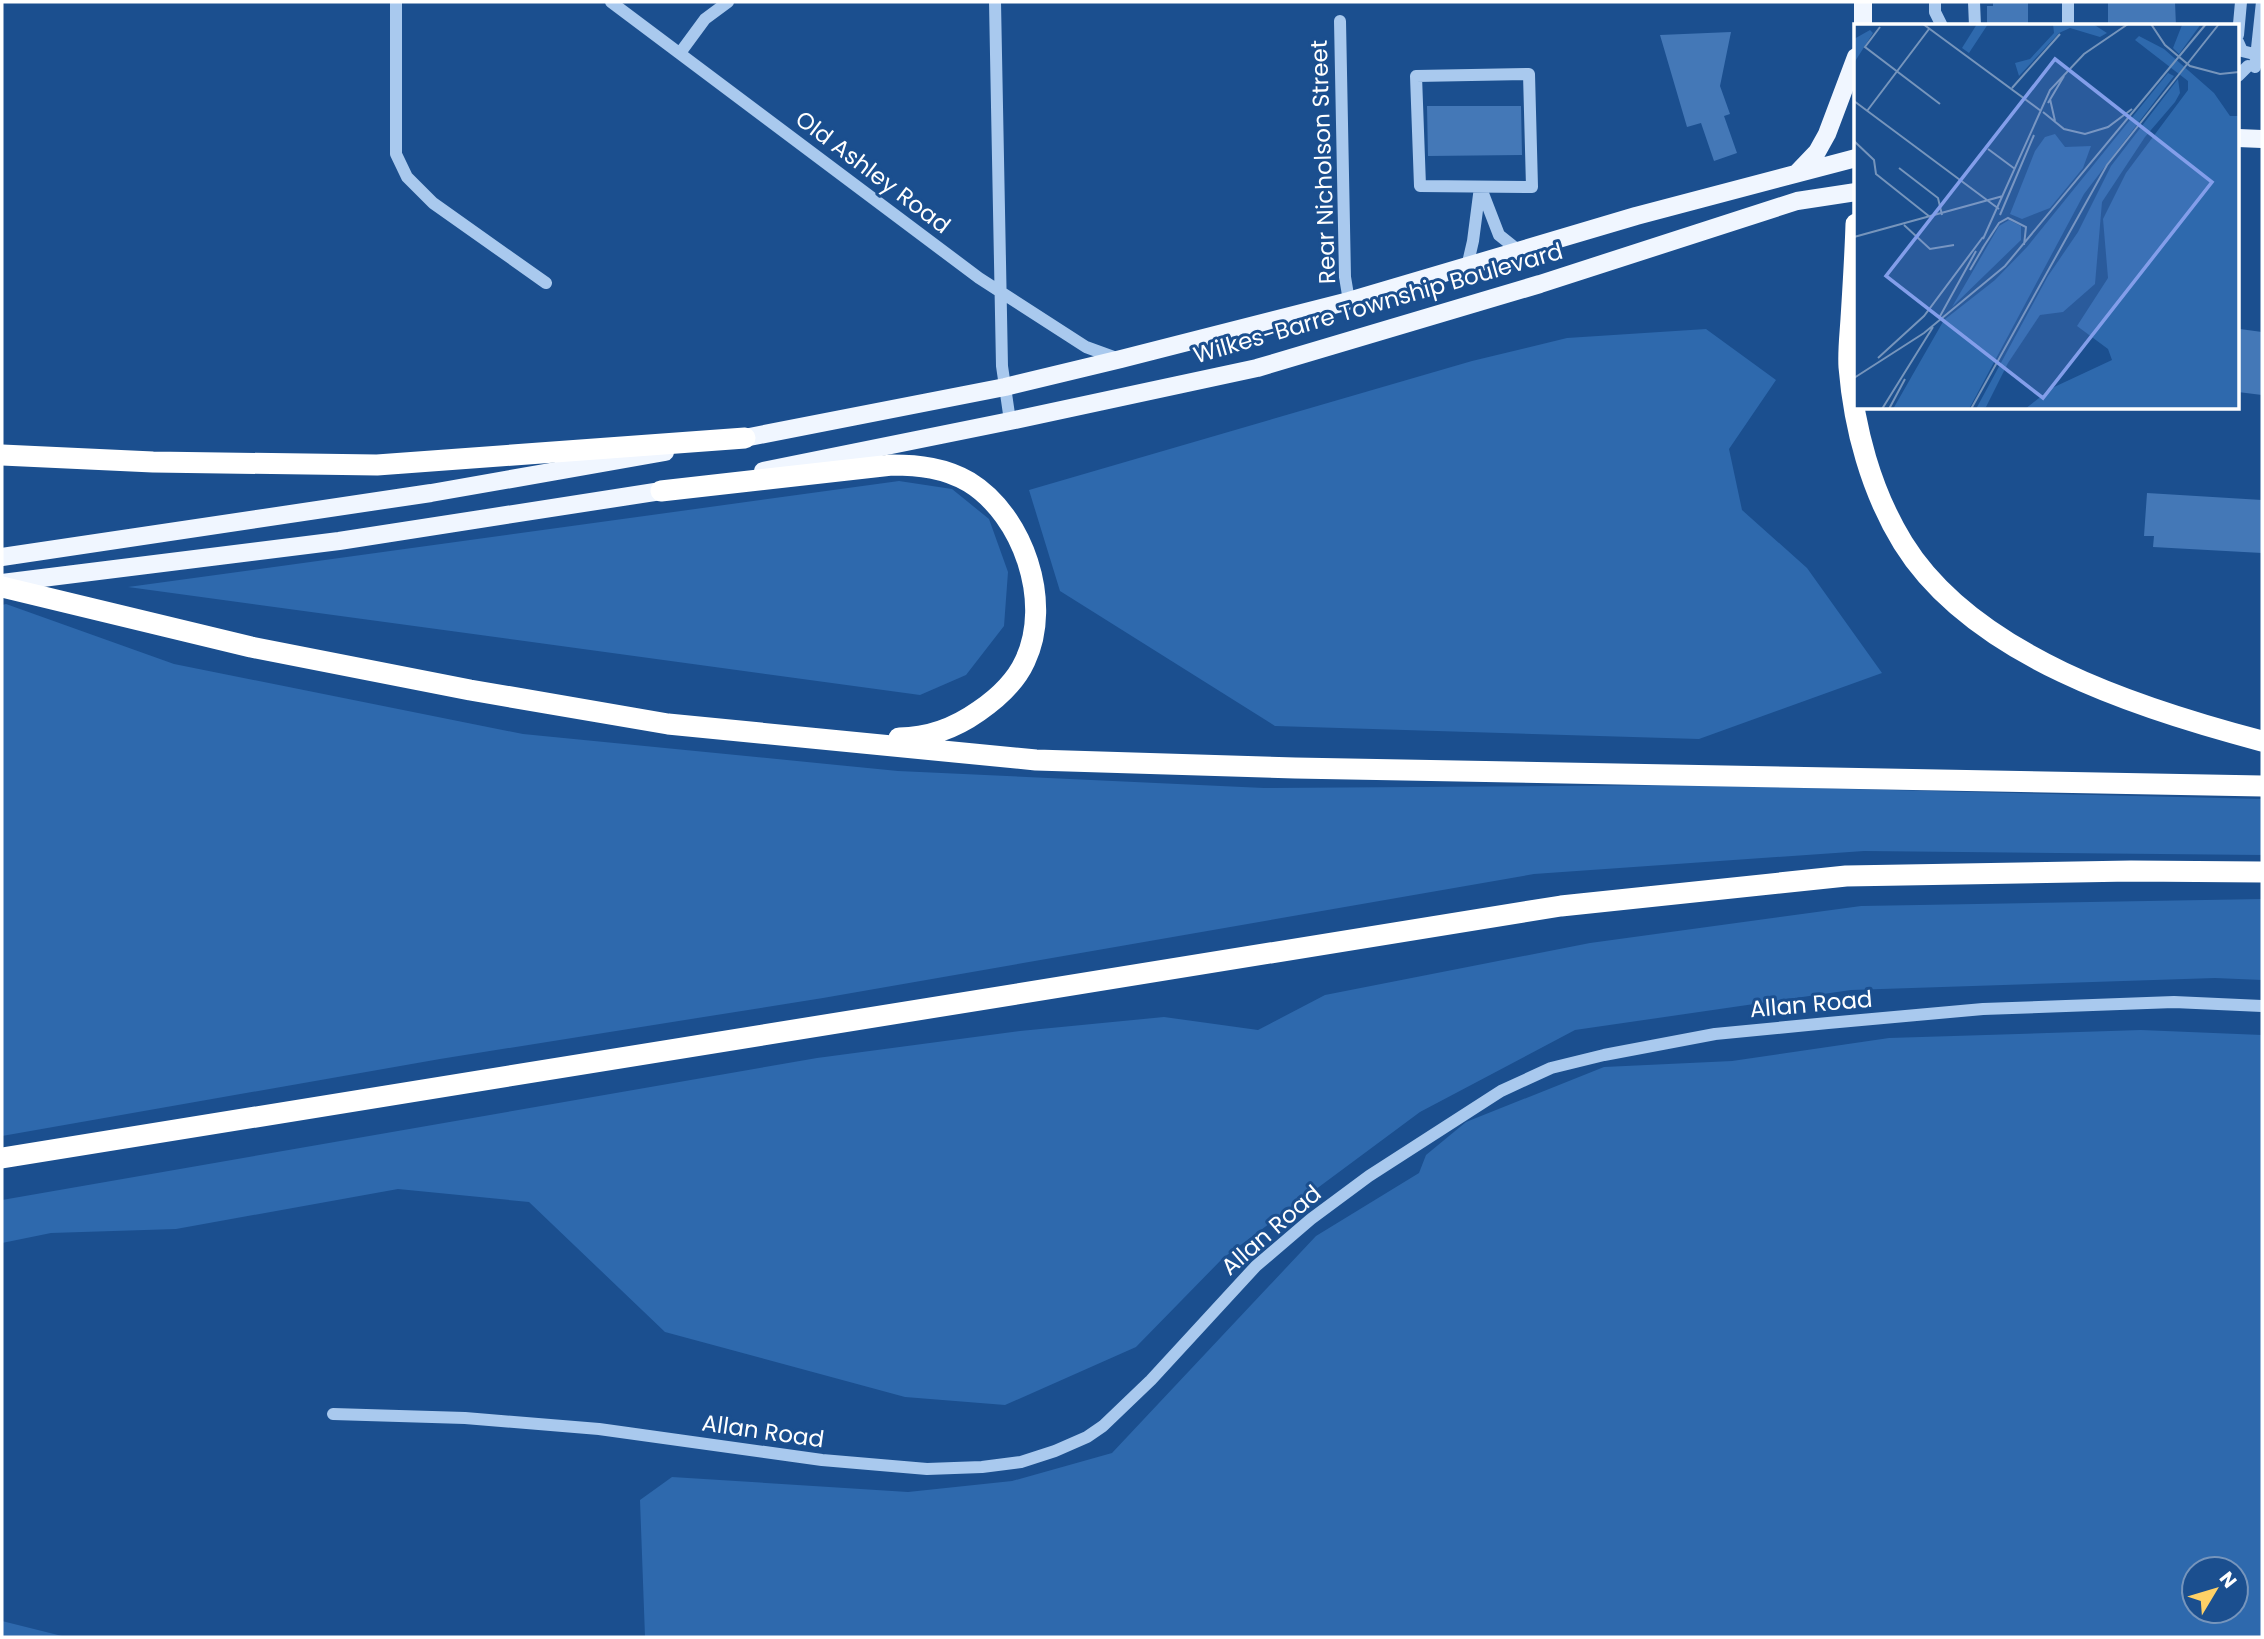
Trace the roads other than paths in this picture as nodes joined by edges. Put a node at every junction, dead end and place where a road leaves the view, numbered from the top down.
1 (396, 2) edge
2 (611, 2) edge
3 (728, 2) edge
4 (995, 2) edge
5 (1863, 2) edge
6 (1935, 2) edge
7 (1974, 2) edge
8 (2068, 2) edge
9 (2241, 2) edge
10 (2262, 2) edge
11 (1340, 21) dead end
12 (1863, 24) edge
13 (1941, 24) edge
14 (1975, 24) edge
15 (2068, 24) edge
16 (2239, 24) edge
17 (2240, 46) edge
18 (680, 53) junction
19 (1854, 62) edge
20 (2252, 64) edge
21 (2240, 138) edge
22 (2262, 139) edge
23 (1854, 159) edge
24 (1794, 176) junction
25 (1480, 187) junction
26 (1854, 192) edge
27 (1519, 251) junction
28 (1467, 267) junction
29 (546, 283) dead end
30 (1001, 292) junction
31 (1349, 301) junction
32 (1854, 311) edge
33 (1853, 355) edge
34 (1121, 359) junction
35 (1005, 387) junction
36 (1858, 410) edge
37 (1010, 422) junction
38 (745, 438) junction
39 (2, 455) edge
40 (661, 491) junction
41 (2, 557) edge
42 (2, 585) edge
43 (829, 740) junction
44 (2262, 741) edge
45 (2262, 786) edge
46 (2262, 872) edge
47 (2262, 1006) edge
48 (2, 1158) edge
49 (333, 1414) dead end

1 - 29 street
2 - 18 street, Old Ashley Road
3 - 18 street
4 - 30 street
5 - 12 main road
6 - 13 street
7 - 14 street
8 - 15 street
9 - 16 street
10 - 20 street
11 - 31 street, Rear Nicholson Street
17 - 20 street
18 - 30 street, Old Ashley Road
19 - 24 main road
21 - 22 main road
23 - 24 main road, Wilkes-Barre Township Boulevard
24 - 27 main road, Wilkes-Barre Township Boulevard
25 - 25 street
25 - 27 street
25 - 28 street
26 - 37 main road, Wilkes-Barre Township Boulevard
27 - 28 main road, Wilkes-Barre Township Boulevard
28 - 31 main road, Wilkes-Barre Township Boulevard
30 - 34 street, Old Ashley Road
30 - 35 street
31 - 34 main road, Wilkes-Barre Township Boulevard
32 - 33 highway
34 - 35 main road, Wilkes-Barre Township Boulevard
35 - 37 street
35 - 38 main road, Wilkes-Barre Township Boulevard
36 - 44 highway
37 - 40 main road, Wilkes-Barre Township Boulevard
38 - 39 highway
38 - 41 main road, Wilkes-Barre Township Boulevard
40 - 42 main road, Wilkes-Barre Township Boulevard
40 - 43 highway
42 - 43 highway
43 - 45 highway
46 - 48 highway
47 - 49 street, Allan Road

